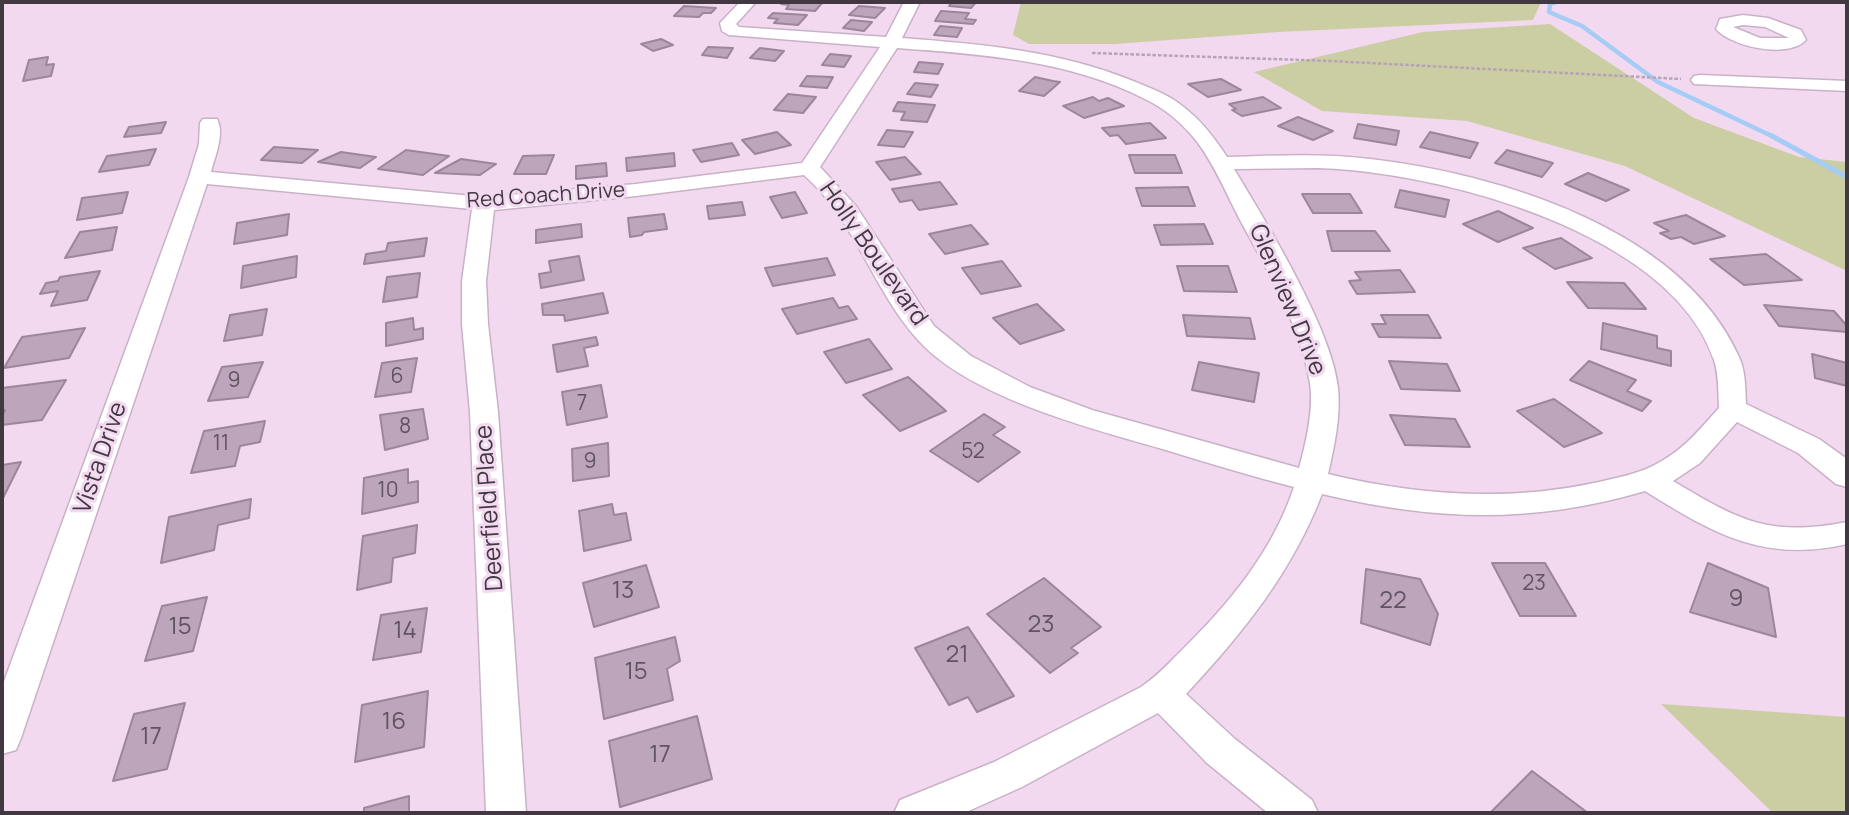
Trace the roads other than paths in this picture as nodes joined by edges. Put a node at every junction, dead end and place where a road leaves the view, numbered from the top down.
1 (748, 2) edge
2 (912, 2) edge
3 (1764, 43) dead end
4 (891, 44) junction
5 (1700, 80) dead end
6 (1810, 85) junction
7 (1847, 86) edge
8 (210, 123) dead end
9 (1224, 163) junction
10 (809, 168) junction
11 (199, 177) junction
12 (484, 204) junction
13 (1733, 409) junction
14 (1847, 477) edge
15 (1649, 480) junction
16 (1313, 483) junction
17 (1847, 533) edge
18 (1161, 693) junction
19 (2, 738) edge
20 (506, 813) edge
21 (914, 813) edge
22 (1298, 813) edge

1 - 4 street, Glenview Drive
2 - 4 street, Holly Boulevard
3 - 6 street
4 - 9 street, Glenview Drive
4 - 10 street, Holly Boulevard
5 - 6 street
6 - 7 street
8 - 11 street, Vista Drive
9 - 13 street
9 - 16 street, Glenview Drive
10 - 12 street, Red Coach Drive
10 - 16 street, Holly Boulevard
11 - 12 street, Red Coach Drive
11 - 19 street, Vista Drive
12 - 20 street, Deerfield Place
13 - 14 street
13 - 15 street, Holly Boulevard
15 - 16 street, Holly Boulevard
15 - 17 street
16 - 18 street, Glenview Drive
18 - 21 street, Glenview Drive
18 - 22 street

